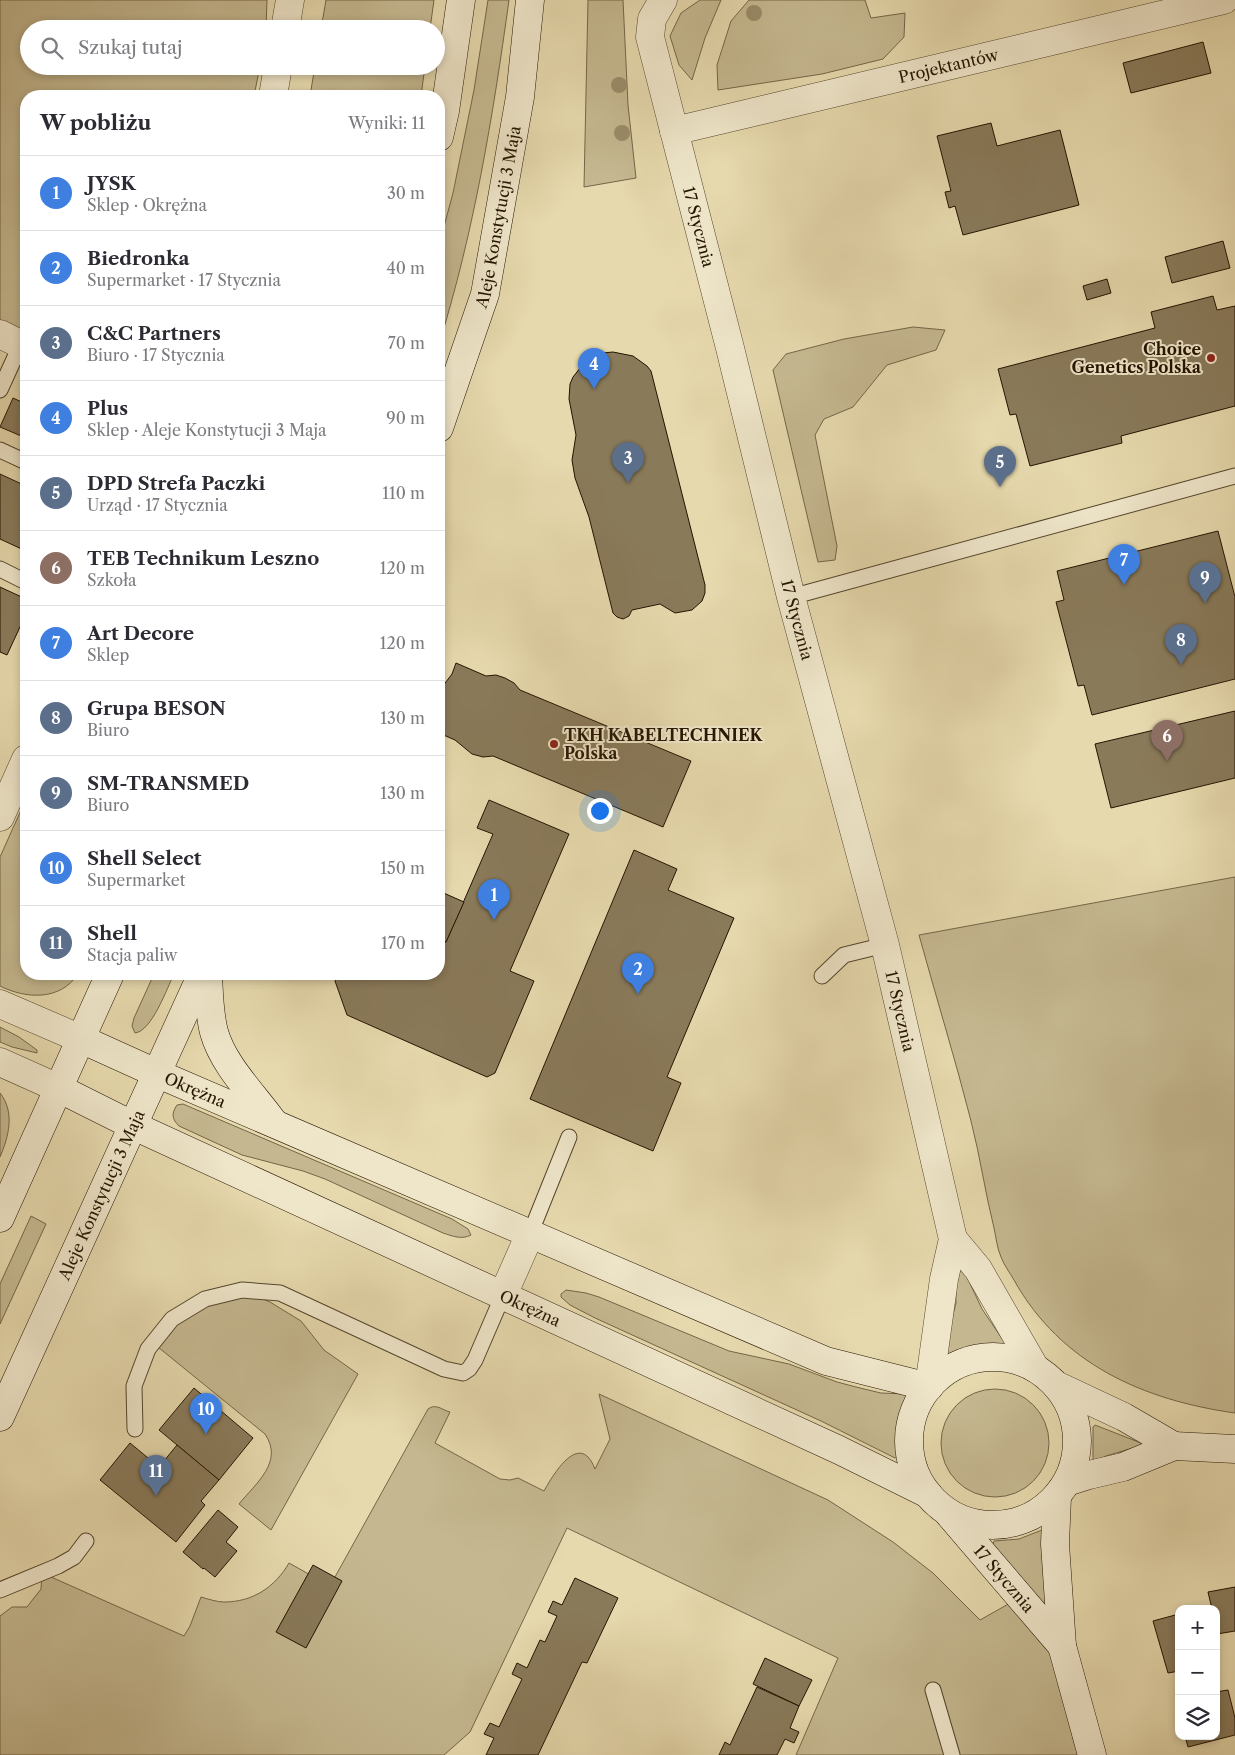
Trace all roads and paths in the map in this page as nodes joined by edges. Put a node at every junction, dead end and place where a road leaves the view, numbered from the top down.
1 (290, 0) edge
2 (461, 0) edge
3 (530, 0) edge
4 (1224, 0) edge
5 (662, 1) edge
6 (287, 20) edge
7 (276, 75) edge
8 (274, 90) edge
9 (445, 111) edge
10 (674, 131) junction
11 (16, 342) edge
12 (0, 390) edge
13 (445, 411) edge
14 (0, 450) edge
15 (20, 459) edge
16 (1235, 476) edge
17 (0, 569) edge
18 (20, 579) edge
19 (791, 596) junction
20 (20, 772) edge
21 (0, 817) edge
22 (885, 945) junction
23 (822, 976) dead end
24 (107, 980) edge
25 (199, 980) edge
26 (208, 980) edge
27 (0, 1004) edge
28 (81, 1039) junction
29 (0, 1062) edge
30 (156, 1073) junction
31 (58, 1088) junction
32 (274, 1124) junction
33 (132, 1125) junction
34 (569, 1137) dead end
35 (0, 1218) edge
36 (530, 1234) junction
37 (953, 1238) junction
38 (503, 1296) junction
39 (1035, 1368) junction
40 (1056, 1385) junction
41 (929, 1386) junction
42 (0, 1417) edge
43 (134, 1430) dead end
44 (1174, 1446) junction
45 (1235, 1449) edge
46 (1062, 1489) junction
47 (937, 1502) junction
48 (86, 1541) dead end
49 (0, 1590) edge
50 (1062, 1646) junction
51 (933, 1690) dead end
52 (952, 1755) edge
53 (1092, 1755) edge

1 - 6 street
2 - 9 street
3 - 13 street, Aleje Konstytucji 3 Maja
4 - 10 street, Projektantów
5 - 10 street, 17 Stycznia
7 - 8 street
10 - 19 street, 17 Stycznia
11 - 12 lane
14 - 15 lane
16 - 19 lane
17 - 18 lane
19 - 22 street, 17 Stycznia
20 - 21 street
22 - 23 lane
22 - 37 street, 17 Stycznia
24 - 28 street
25 - 30 street, Aleje Konstytucji 3 Maja
26 - 32 street
27 - 28 street, Okrężna
28 - 30 street, Okrężna
28 - 31 street
29 - 31 street, Okrężna
30 - 32 street, Okrężna
30 - 33 street, Aleje Konstytucji 3 Maja
31 - 33 street, Okrężna
31 - 35 street
32 - 36 street, Okrężna
33 - 38 street, Okrężna
33 - 42 street, Aleje Konstytucji 3 Maja
34 - 36 lane
36 - 38 street
36 - 41 street, Okrężna
37 - 39 street, 17 Stycznia
37 - 41 street, 17 Stycznia
38 - 43 lane
38 - 47 street, Okrężna
39 - 40 street
39 - 41 street
40 - 44 street
40 - 46 street
41 - 47 street
44 - 45 street
44 - 46 street
46 - 47 street
46 - 50 street, 17 Stycznia
47 - 50 street, 17 Stycznia
48 - 49 lane
50 - 53 street, 17 Stycznia
51 - 52 lane

